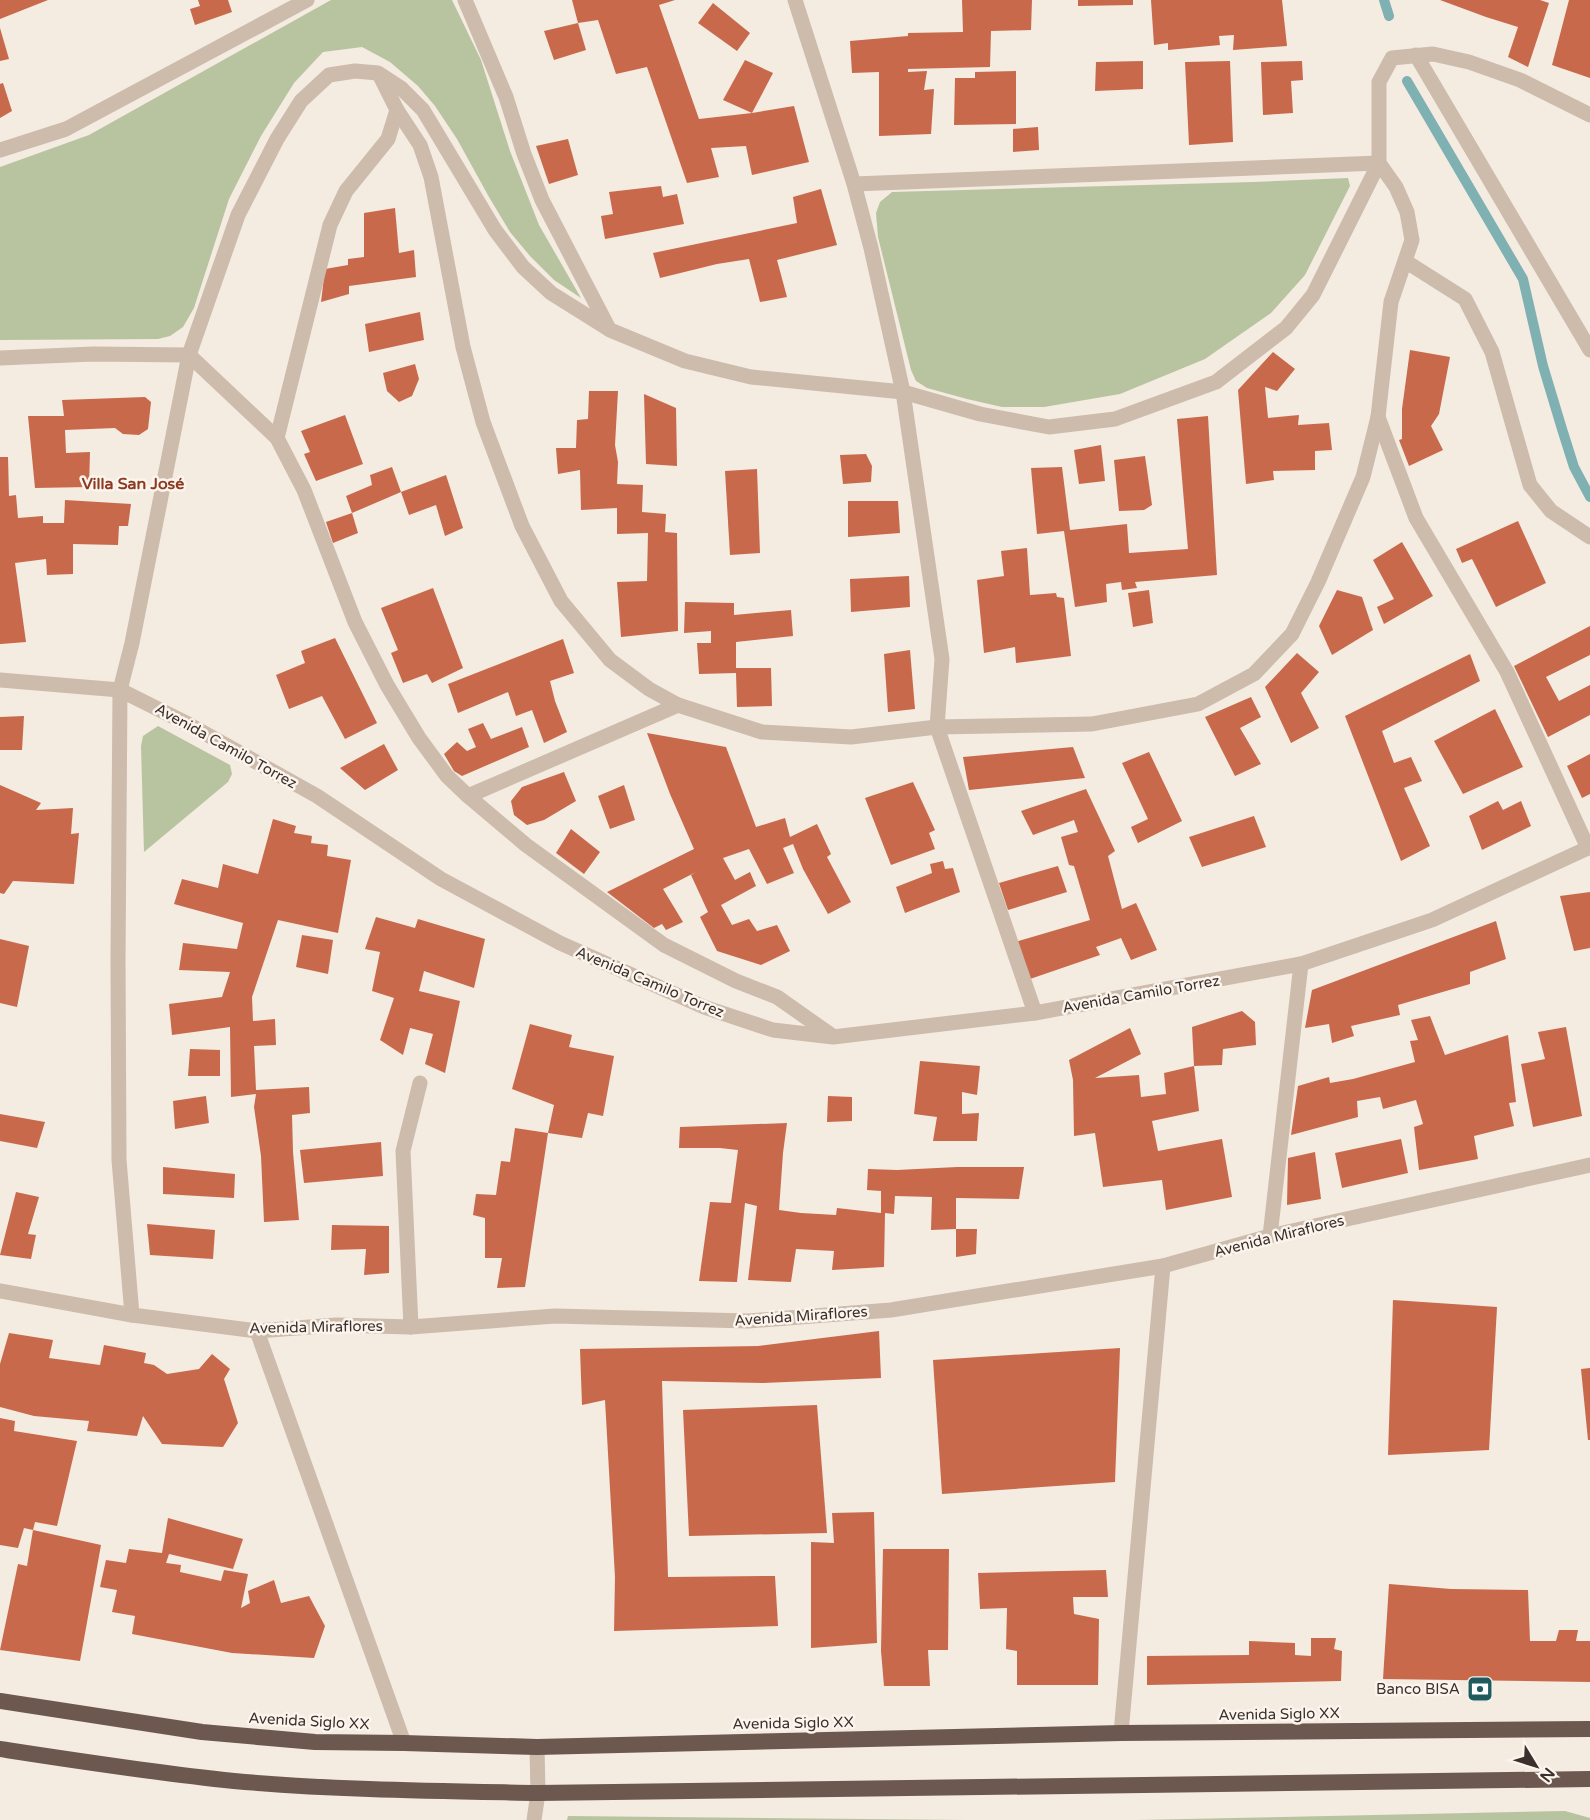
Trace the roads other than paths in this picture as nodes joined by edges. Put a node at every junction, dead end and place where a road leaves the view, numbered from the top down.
1 (308, 0) edge
2 (465, 0) edge
3 (795, 0) edge
4 (1416, 56) junction
5 (378, 73) junction
6 (397, 110) junction
7 (1590, 115) edge
8 (0, 150) edge
9 (1379, 163) junction
10 (854, 184) junction
11 (1405, 261) junction
12 (610, 330) junction
13 (1590, 350) edge
14 (189, 355) junction
15 (0, 358) edge
16 (903, 392) junction
17 (1378, 417) junction
18 (277, 438) junction
19 (1590, 537) edge
20 (0, 680) edge
21 (120, 690) junction
22 (678, 705) junction
23 (937, 727) junction
24 (468, 796) junction
25 (1589, 847) edge
26 (1301, 964) junction
27 (1035, 1013) junction
28 (833, 1037) junction
29 (420, 1083) dead end
30 (1590, 1165) edge
31 (1270, 1236) junction
32 (1163, 1266) junction
33 (0, 1291) edge
34 (132, 1315) junction
35 (411, 1327) junction
36 (257, 1331) junction
37 (0, 1701) edge
38 (1590, 1729) edge
39 (1121, 1733) junction
40 (404, 1743) junction
41 (537, 1747) junction
42 (0, 1749) edge
43 (1590, 1779) edge
44 (538, 1793) junction
45 (534, 1820) edge

1 - 8 street
2 - 12 street
3 - 10 street
4 - 7 street
4 - 9 street
4 - 13 street
5 - 6 street
5 - 12 street
5 - 14 street
6 - 18 street
6 - 22 street
9 - 10 street
9 - 11 street
9 - 16 street
10 - 16 street
11 - 17 street
11 - 19 street
12 - 16 street
14 - 15 street
14 - 18 street
14 - 21 street
16 - 23 street
17 - 23 street
17 - 25 street
18 - 24 street
20 - 21 street, Avenida Camilo Torrez
21 - 28 street, Avenida Camilo Torrez
21 - 34 street
22 - 23 street
22 - 24 street
23 - 27 street
24 - 28 street
25 - 26 street, Avenida Camilo Torrez
26 - 27 street, Avenida Camilo Torrez
26 - 31 street
27 - 28 street, Avenida Camilo Torrez
29 - 35 street
30 - 31 street, Avenida Miraflores
31 - 32 street, Avenida Miraflores
32 - 35 street, Avenida Miraflores
32 - 39 street
33 - 34 street, Avenida Miraflores
34 - 36 street, Avenida Miraflores
35 - 36 street, Avenida Miraflores
36 - 40 street
37 - 40 highway, Avenida Siglo XX
38 - 39 highway, Avenida Siglo XX
39 - 41 highway, Avenida Siglo XX
40 - 41 highway, Avenida Siglo XX
41 - 44 street
42 - 44 highway
43 - 44 highway
44 - 45 street

